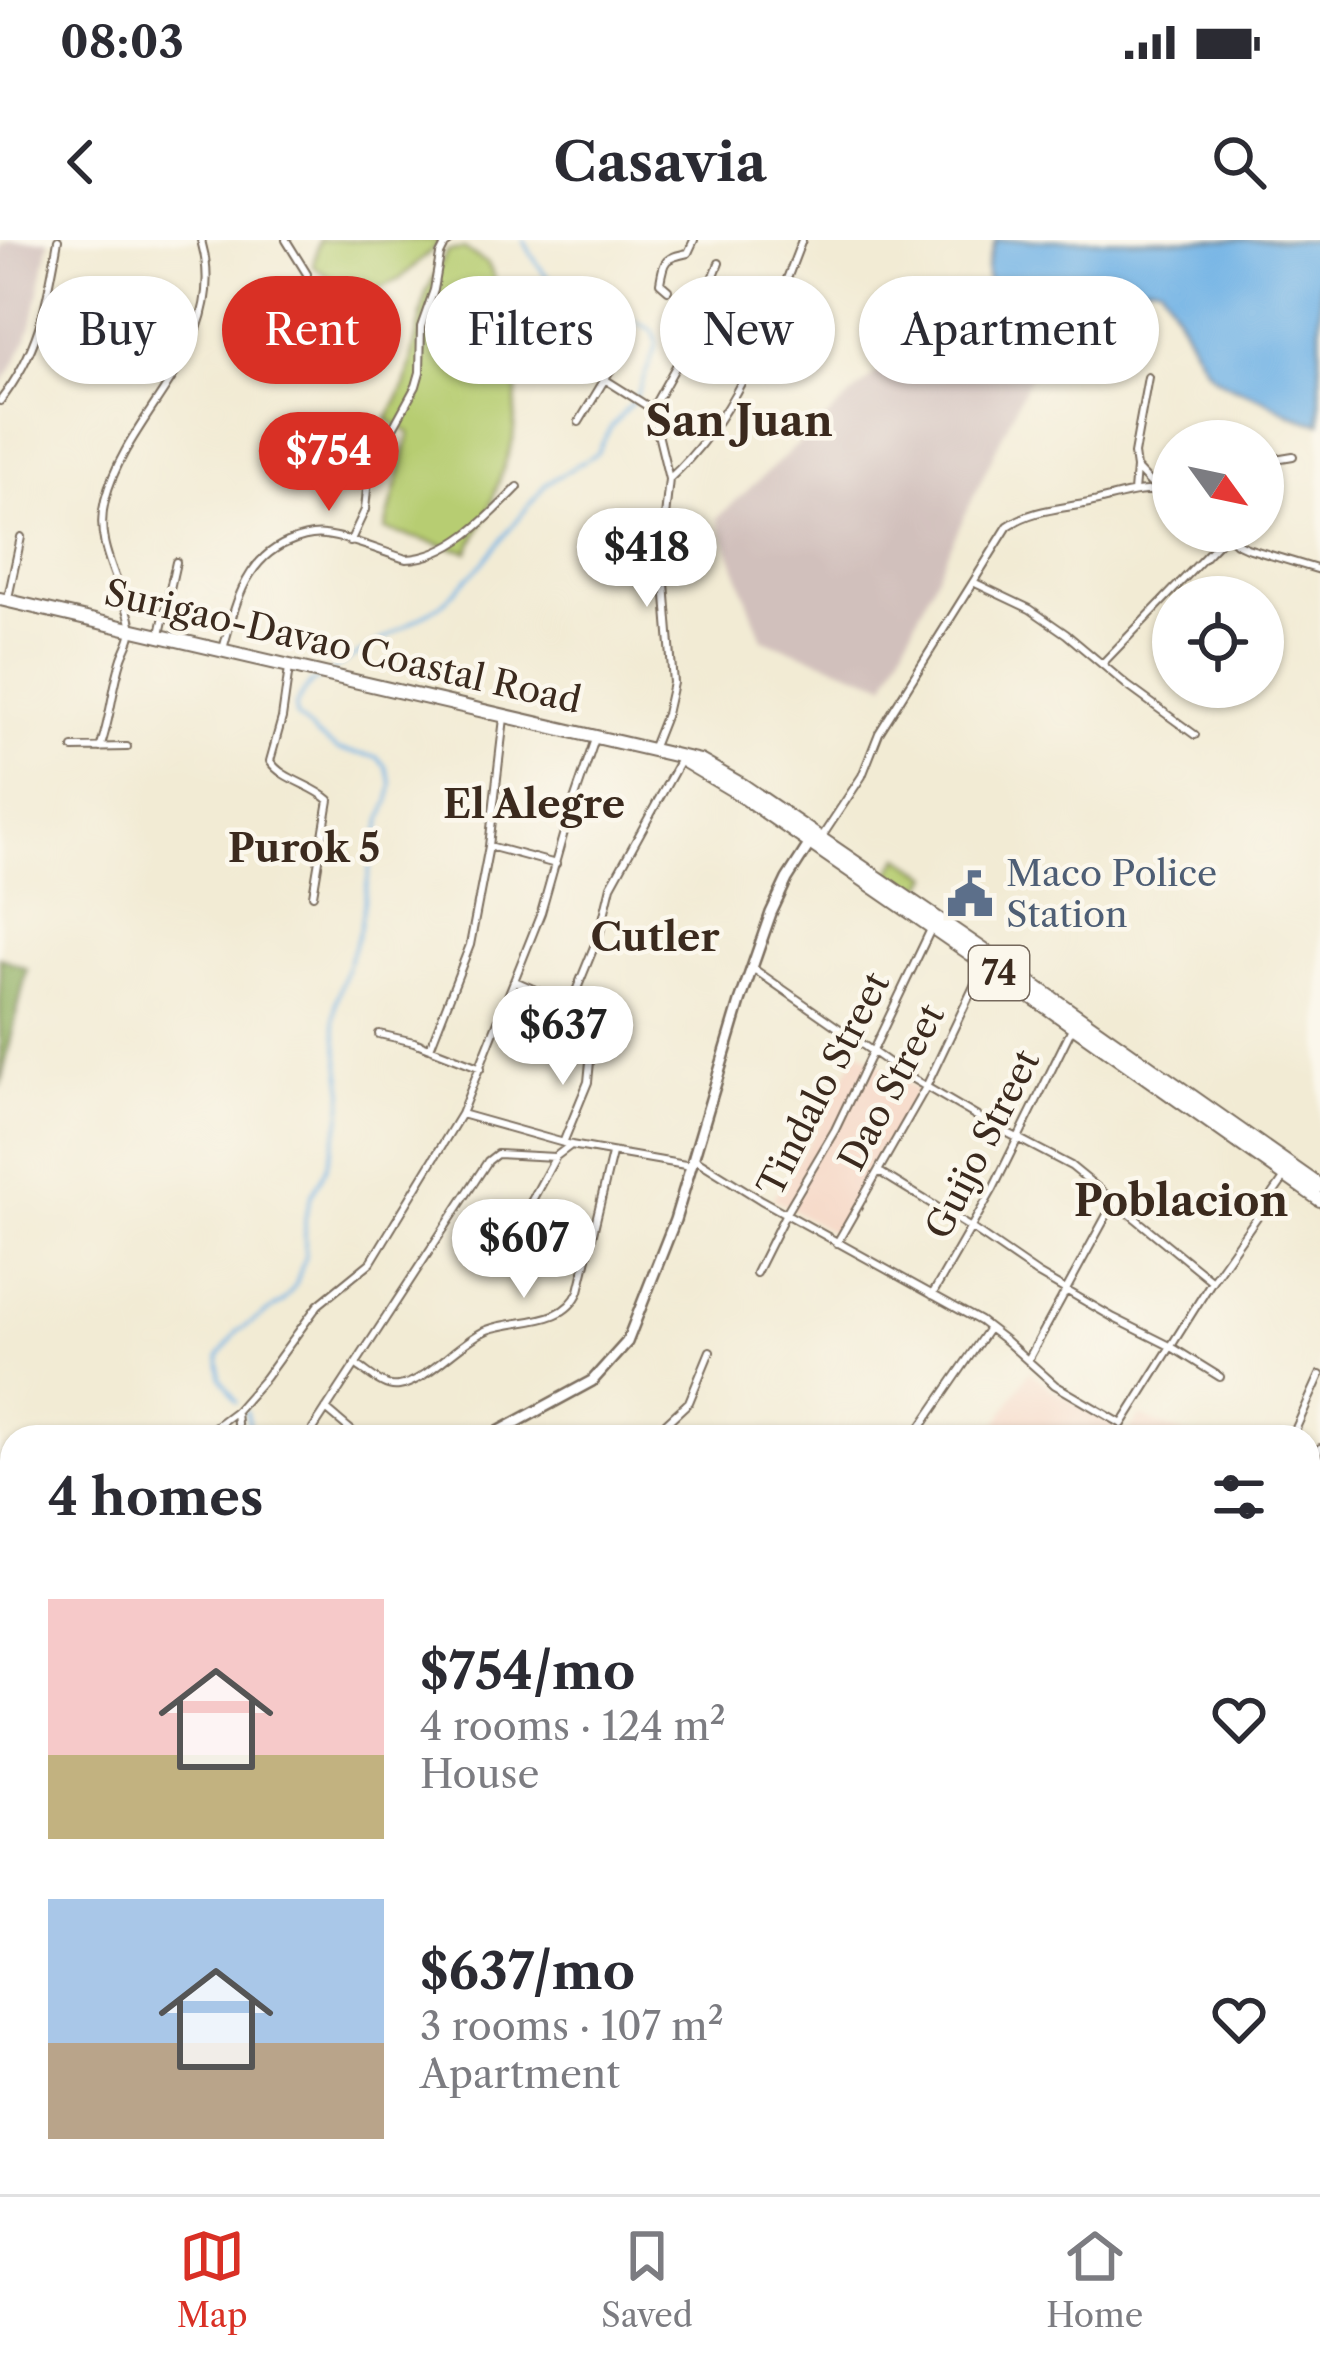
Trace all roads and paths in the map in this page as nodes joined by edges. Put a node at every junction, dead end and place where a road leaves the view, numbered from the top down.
1 (58, 240) edge
2 (201, 240) edge
3 (286, 240) edge
4 (452, 240) edge
5 (694, 240) edge
6 (802, 240) edge
7 (719, 263) dead end
8 (307, 274) dead end
9 (662, 276) edge
10 (603, 384) edge
11 (613, 384) edge
12 (1147, 384) edge
13 (0, 401) edge
14 (652, 409) junction
15 (579, 422) dead end
16 (1293, 456) dead end
17 (1284, 458) edge
18 (1136, 468) junction
19 (669, 479) junction
20 (1152, 486) edge
21 (518, 487) dead end
22 (1152, 490) edge
23 (1134, 492) junction
24 (21, 537) dead end
25 (350, 542) junction
26 (662, 546) junction
27 (604, 548) dead end
28 (1207, 552) edge
29 (1259, 552) edge
30 (176, 562) dead end
31 (1320, 570) edge
32 (973, 582) junction
33 (4, 600) edge
34 (133, 629) junction
35 (160, 635) junction
36 (223, 649) junction
37 (290, 664) junction
38 (1102, 664) junction
39 (505, 714) junction
40 (596, 735) junction
41 (1195, 735) dead end
42 (127, 747) dead end
43 (74, 748) dead end
44 (100, 748) junction
45 (653, 748) junction
46 (677, 757) junction
47 (815, 842) junction
48 (489, 846) junction
49 (556, 864) junction
50 (313, 895) dead end
51 (935, 923) junction
52 (988, 959) junction
53 (752, 967) junction
54 (515, 981) junction
55 (1076, 1021) junction
56 (380, 1034) dead end
57 (592, 1041) dead end
58 (430, 1048) junction
59 (874, 1055) junction
60 (481, 1068) junction
61 (926, 1087) junction
62 (461, 1114) junction
63 (1017, 1137) junction
64 (567, 1144) junction
65 (612, 1154) junction
66 (555, 1157) junction
67 (694, 1163) junction
68 (878, 1171) junction
69 (1289, 1172) junction
70 (1320, 1186) edge
71 (1115, 1200) junction
72 (1320, 1200) edge
73 (786, 1213) junction
74 (971, 1228) junction
75 (837, 1243) junction
76 (494, 1270) dead end
77 (756, 1273) dead end
78 (1212, 1281) junction
79 (1066, 1289) junction
80 (932, 1295) junction
81 (989, 1328) junction
82 (1170, 1346) junction
83 (710, 1351) dead end
84 (1028, 1360) junction
85 (356, 1365) junction
86 (1320, 1376) edge
87 (1220, 1377) dead end
88 (326, 1409) junction
89 (236, 1411) junction
90 (217, 1425) edge
91 (237, 1425) edge
92 (316, 1425) edge
93 (345, 1425) edge
94 (512, 1425) edge
95 (664, 1425) edge
96 (922, 1425) edge
97 (1298, 1425) edge

1 - 13 street
2 - 34 street
3 - 8 street
4 - 25 street
5 - 9 street
6 - 19 street
7 - 14 street
10 - 15 street
11 - 14 street
12 - 18 street
14 - 19 street
16 - 17 street
18 - 20 street
18 - 23 street
19 - 26 street
21 - 25 street
22 - 23 street
23 - 32 street
24 - 33 street
25 - 36 street
26 - 27 street
26 - 45 street
28 - 38 street
29 - 31 street
30 - 35 street
32 - 38 street
32 - 47 street
33 - 34 highway, Surigao-Davao Coastal Road / 74
34 - 35 highway, Surigao-Davao Coastal Road / 74
34 - 44 street
35 - 36 highway, Surigao-Davao Coastal Road / 74
36 - 37 highway, Surigao-Davao Coastal Road / 74
37 - 39 highway, Surigao-Davao Coastal Road / 74
37 - 50 street
38 - 41 street
39 - 40 highway, Surigao-Davao Coastal Road / 74
39 - 48 street
40 - 45 highway, Surigao-Davao Coastal Road / 74
40 - 49 street
42 - 44 street
43 - 44 street
45 - 46 highway, Surigao-Davao Coastal Road / 74
46 - 47 highway, Surigao-Davao Coastal Road / 74
46 - 54 street
47 - 51 highway, Surigao-Davao Coastal Road / 74
47 - 53 street
48 - 49 street
48 - 58 street
49 - 54 street
51 - 52 highway, Surigao-Davao Coastal Road / 74
51 - 59 street, Tindalo Street
52 - 55 highway, Surigao-Davao Coastal Road / 74
52 - 61 street, Dao Street
53 - 59 street
53 - 67 street
54 - 60 street
55 - 63 street, Guijo Street
55 - 69 highway, Surigao-Davao Coastal Road / 74
56 - 58 street
57 - 64 street
58 - 60 street
59 - 61 street
59 - 73 street, Tindalo Street
60 - 62 street
61 - 63 street
61 - 68 street, Dao Street
62 - 64 street
62 - 89 street
63 - 71 street
63 - 74 street, Guijo Street
64 - 65 street
64 - 66 street
65 - 67 street
65 - 85 street
66 - 76 street
66 - 85 street
67 - 73 street
67 - 94 street
68 - 74 street
68 - 75 street, Dao Street
69 - 70 highway, Surigao-Davao Coastal Road / 74
69 - 72 highway, Surigao-Davao Coastal Road / 74
69 - 78 street
71 - 78 street
71 - 79 street
73 - 75 street
73 - 77 street, Tindalo Street
74 - 79 street
74 - 80 street, Guijo Street
75 - 80 street
78 - 82 street
79 - 82 street
79 - 84 street
80 - 81 street
81 - 84 street
81 - 96 street
82 - 84 street
82 - 87 street
83 - 95 street
85 - 88 street
86 - 97 street
88 - 92 street
88 - 93 street
89 - 90 street
89 - 91 street

